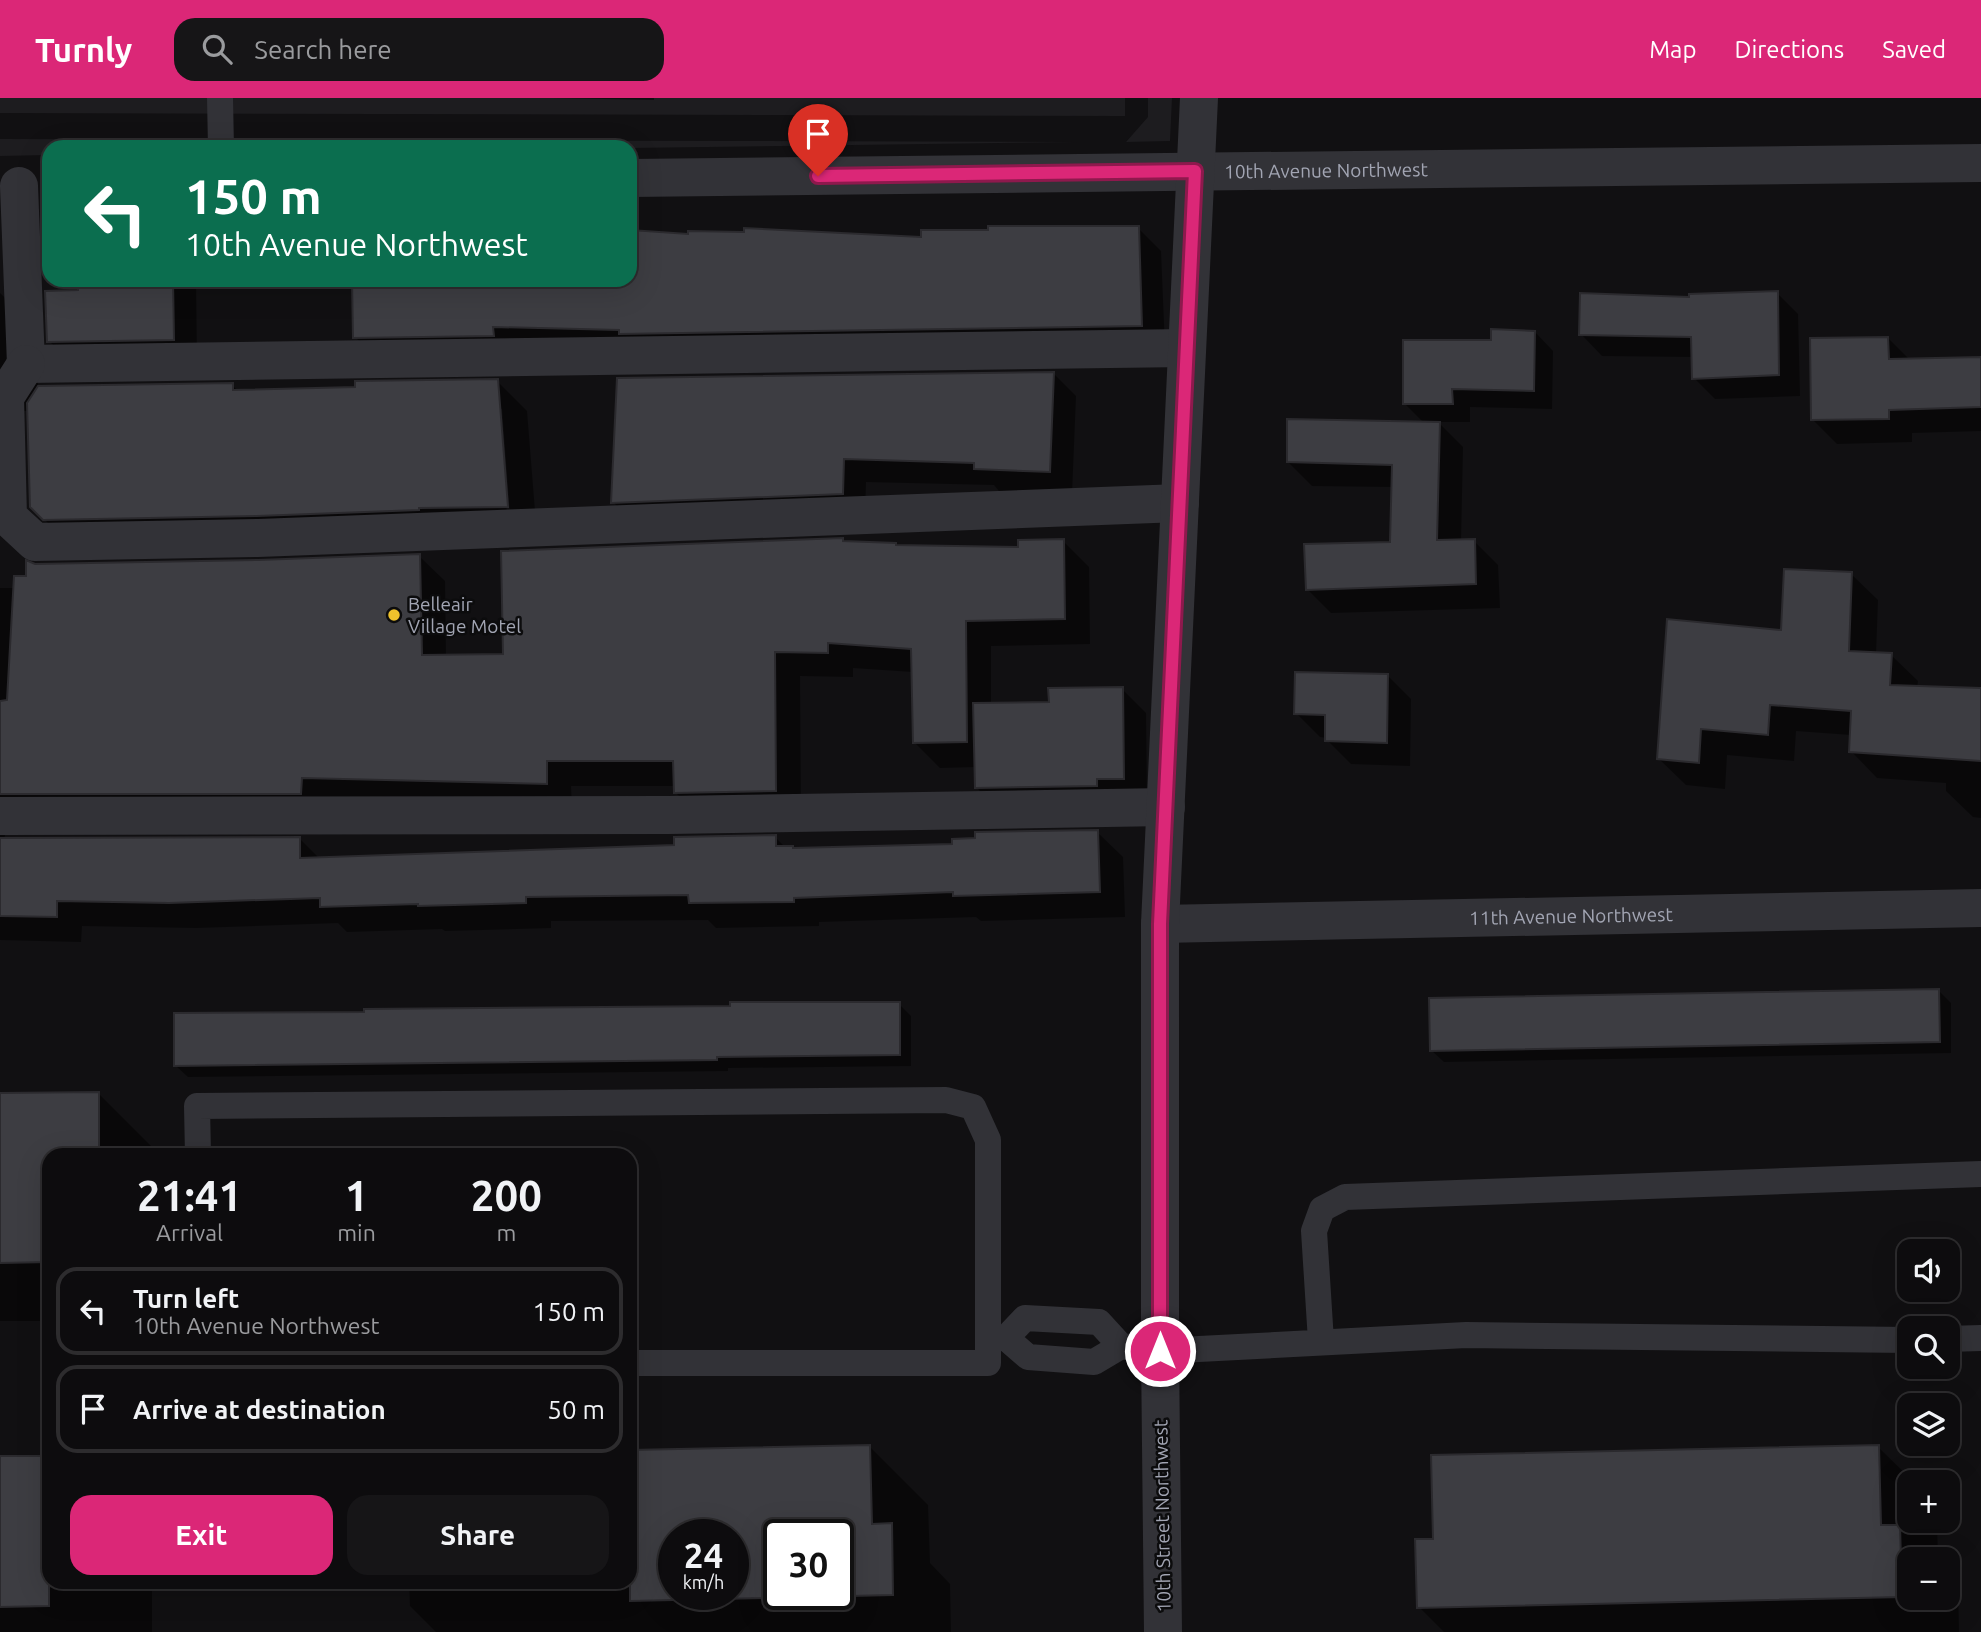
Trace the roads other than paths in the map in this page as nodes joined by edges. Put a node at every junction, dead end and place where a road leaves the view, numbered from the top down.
1 (220, 98) edge
2 (1199, 98) edge
3 (221, 140) edge
4 (1981, 163) edge
5 (1195, 171) junction
6 (637, 178) edge
7 (23, 186) edge
8 (1187, 348) junction
9 (26, 364) junction
10 (1180, 503) junction
11 (1166, 807) junction
12 (0, 816) edge
13 (1981, 908) edge
14 (1160, 924) junction
15 (198, 1148) edge
16 (1981, 1174) edge
17 (998, 1338) junction
18 (1981, 1338) edge
19 (1960, 1339) edge
20 (1897, 1340) edge
21 (1321, 1341) junction
22 (1121, 1346) junction
23 (1160, 1351) junction
24 (637, 1363) edge
25 (1163, 1632) edge

1 - 3 lane
2 - 5 street, 10th Street Northwest
4 - 5 street, 10th Avenue Northwest
5 - 6 street, 10th Avenue Northwest
5 - 8 street, 10th Street Northwest
7 - 9 street
8 - 9 street
8 - 10 street, 10th Street Northwest
9 - 10 street
10 - 11 street, 10th Street Northwest
11 - 12 street
11 - 14 street, 10th Street Northwest
13 - 14 street, 11th Avenue Northwest
14 - 23 street, 10th Street Northwest
15 - 17 lane
16 - 21 lane
17 - 22 lane
17 - 22 lane
17 - 24 lane
18 - 19 lane
20 - 21 lane
21 - 23 lane
22 - 23 lane
23 - 25 street, 10th Street Northwest

